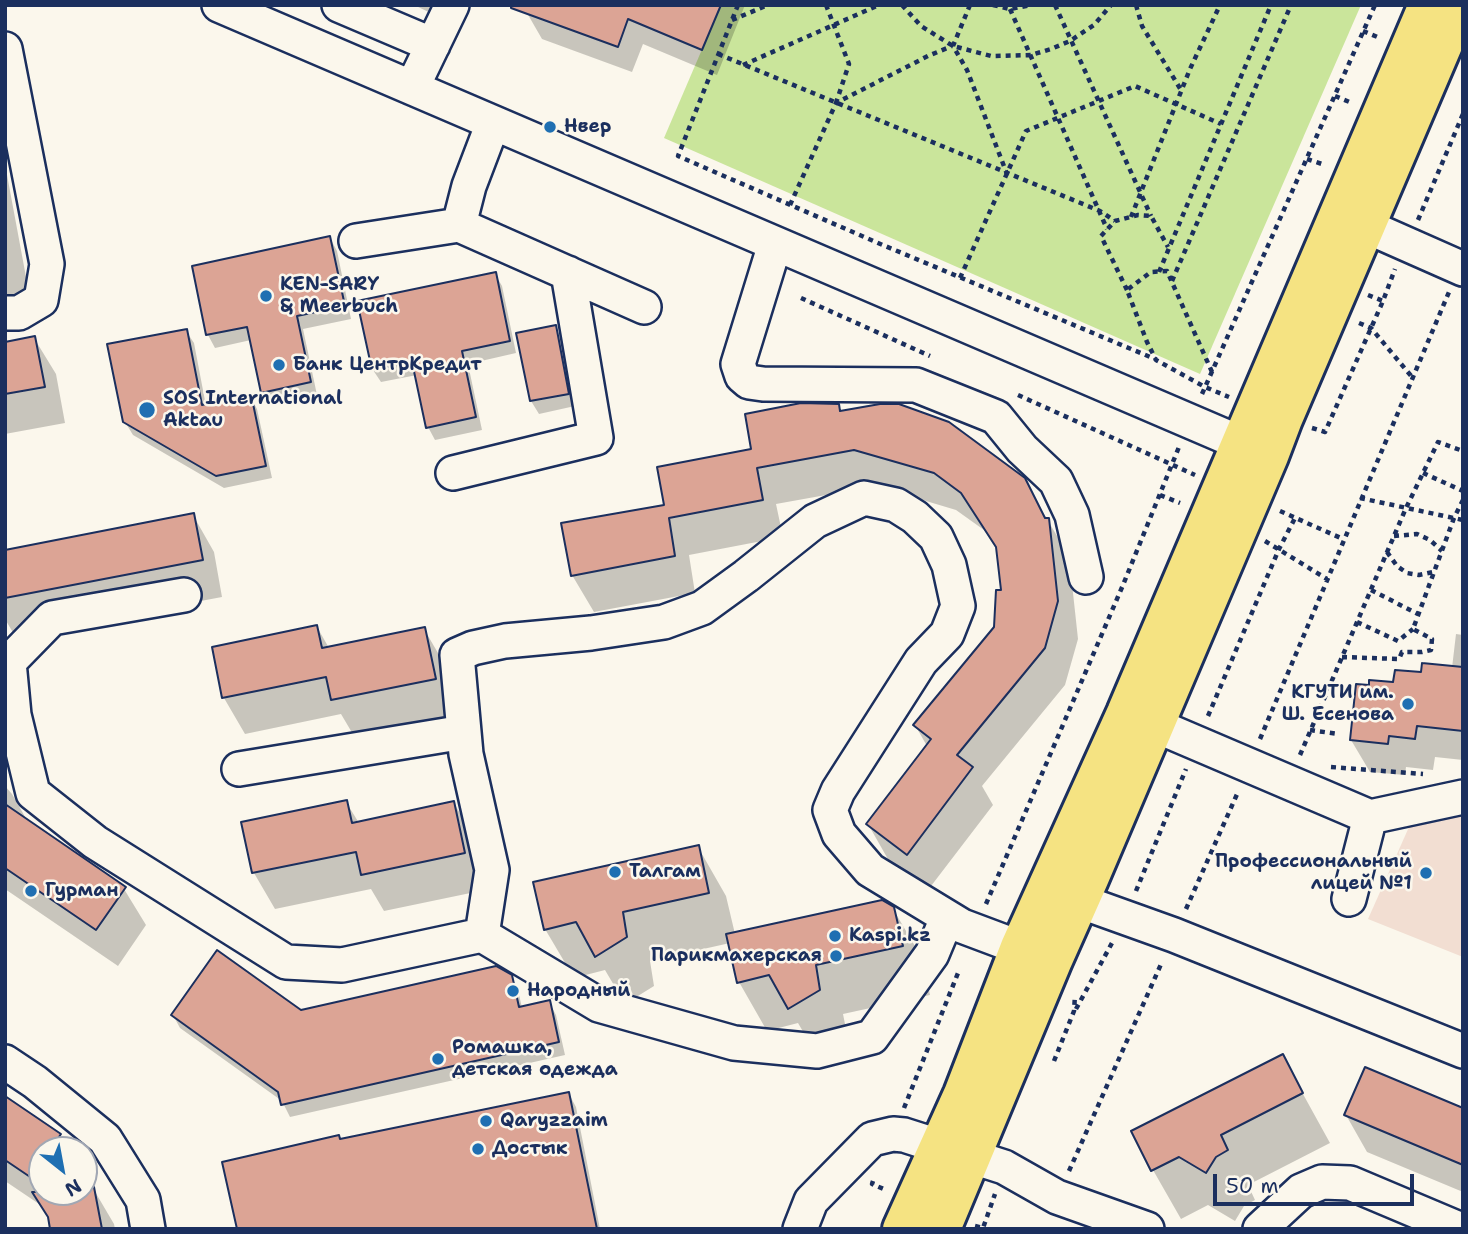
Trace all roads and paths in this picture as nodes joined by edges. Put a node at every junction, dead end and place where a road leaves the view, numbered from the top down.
1 (219, 5) edge
2 (339, 5) edge
3 (452, 5) edge
4 (738, 5) edge
5 (768, 5) edge
6 (826, 5) edge
7 (879, 5) edge
8 (902, 5) edge
9 (970, 5) edge
10 (993, 5) edge
11 (1032, 5) edge
12 (1055, 5) edge
13 (1111, 5) edge
14 (1136, 5) edge
15 (1220, 5) edge
16 (1271, 5) edge
17 (1291, 5) edge
18 (1375, 5) edge
19 (1427, 5) edge
20 (1460, 5) edge
21 (1010, 9) junction
22 (732, 20) junction
23 (834, 25) junction
24 (1070, 41) junction
25 (433, 45) junction
26 (953, 46) junction
27 (5, 48) edge
28 (718, 54) junction
29 (1031, 55) junction
30 (743, 65) junction
31 (412, 88) junction
32 (1181, 91) junction
33 (1099, 101) junction
34 (836, 103) junction
35 (1177, 103) junction
36 (1059, 117) junction
37 (493, 123) junction
38 (1221, 124) junction
39 (1007, 174) junction
40 (1140, 194) junction
41 (790, 205) junction
42 (1100, 211) junction
43 (1151, 216) junction
44 (1131, 217) junction
45 (1352, 219) junction
46 (1115, 221) junction
47 (459, 225) junction
48 (1107, 229) junction
49 (356, 241) dead end
50 (775, 244) junction
51 (1169, 248) junction
52 (1463, 269) edge
53 (1159, 272) junction
54 (568, 273) junction
55 (960, 278) junction
56 (1172, 282) junction
57 (1127, 290) junction
58 (801, 298) dead end
59 (645, 307) dead end
60 (5, 313) edge
61 (1371, 328) dead end
62 (937, 359) dead end
63 (1156, 360) junction
64 (1212, 372) junction
65 (1412, 377) dead end
66 (1205, 387) junction
67 (1011, 392) dead end
68 (1189, 422) junction
69 (1255, 449) junction
70 (1463, 451) edge
71 (1172, 464) junction
72 (453, 473) dead end
73 (1423, 473) junction
74 (1463, 491) edge
75 (1236, 493) junction
76 (1360, 498) dead end
77 (1463, 500) edge
78 (1406, 508) junction
79 (1454, 518) junction
80 (1463, 520) edge
81 (1394, 536) junction
82 (1343, 539) dead end
83 (1442, 551) junction
84 (1387, 552) junction
85 (1434, 572) junction
86 (1086, 577) dead end
87 (1371, 590) junction
88 (184, 595) dead end
89 (1418, 614) junction
90 (1357, 622) junction
91 (1413, 629) junction
92 (1342, 657) junction
93 (1140, 719) junction
94 (1310, 730) junction
95 (464, 732) junction
96 (1338, 734) dead end
97 (239, 769) dead end
98 (1292, 773) junction
99 (1435, 774) dead end
100 (1463, 797) edge
101 (1370, 817) junction
102 (1063, 895) junction
103 (1349, 899) dead end
104 (961, 924) junction
105 (482, 935) junction
106 (1037, 953) junction
107 (1463, 1051) edge
108 (5, 1062) edge
109 (893, 1134) junction
110 (972, 1156) junction
111 (1283, 1216) edge
112 (926, 1220) edge
113 (148, 1229) edge
114 (800, 1229) edge
115 (1147, 1229) edge
116 (1260, 1229) edge
117 (1459, 1229) edge

1 - 31 street
2 - 25 street
3 - 25 street
4 - 22 path
5 - 22 path
6 - 23 path
7 - 23 path
8 - 26 path
9 - 26 path
10 - 21 path
11 - 21 path
12 - 24 path
13 - 24 path
14 - 32 path
15 - 32 path
16 - 38 path
17 - 56 path
18 - 64 path
19 - 45 main road
20 - 45 main road
21 - 29 path
22 - 28 path
23 - 30 path
23 - 34 path
24 - 29 path
24 - 33 path
25 - 31 street
26 - 29 path
26 - 34 path
26 - 39 path
27 - 60 street
28 - 30 path
28 - 41 path
29 - 36 path
30 - 34 path
31 - 37 street
32 - 35 path
33 - 35 path
33 - 36 path
33 - 40 path
34 - 39 path
34 - 41 path
35 - 38 path
35 - 40 path
36 - 39 path
36 - 42 path
37 - 47 street
37 - 50 street
38 - 51 path
39 - 42 path
39 - 55 path
40 - 43 path
40 - 44 path
41 - 55 path
42 - 46 path
42 - 48 path
43 - 44 path
43 - 51 path
44 - 46 path
45 - 52 street
45 - 69 main road
46 - 48 path
47 - 49 street
47 - 54 street
48 - 57 path
50 - 68 street
50 - 86 street
51 - 53 path
53 - 56 path
53 - 57 path
54 - 59 street
54 - 72 street
55 - 63 path
56 - 64 path
57 - 63 path
58 - 62 path
61 - 65 path
63 - 66 path
64 - 66 path
66 - 68 path
67 - 71 path
68 - 69 street
68 - 71 path
69 - 75 main road
70 - 73 path
71 - 75 path
71 - 104 path
73 - 74 path
73 - 78 path
75 - 82 path
75 - 93 main road
76 - 78 path
77 - 79 path
78 - 79 path
78 - 81 path
79 - 80 path
79 - 83 path
81 - 83 path
81 - 84 path
83 - 85 path
84 - 85 path
84 - 87 path
85 - 89 path
87 - 89 path
87 - 90 path
88 - 105 street
89 - 91 path
90 - 91 path
90 - 92 path
91 - 92 path
92 - 94 path
93 - 98 street
93 - 102 main road
94 - 96 path
94 - 98 path
95 - 97 street
95 - 104 street
95 - 105 street
98 - 99 path
98 - 101 street
100 - 101 street
101 - 103 street
102 - 106 main road
102 - 107 street
104 - 105 street
104 - 106 street
104 - 109 path
106 - 110 main road
108 - 113 street
109 - 110 street
109 - 112 path
109 - 114 street
110 - 112 main road
110 - 112 path
110 - 115 street
111 - 116 street
111 - 117 street

